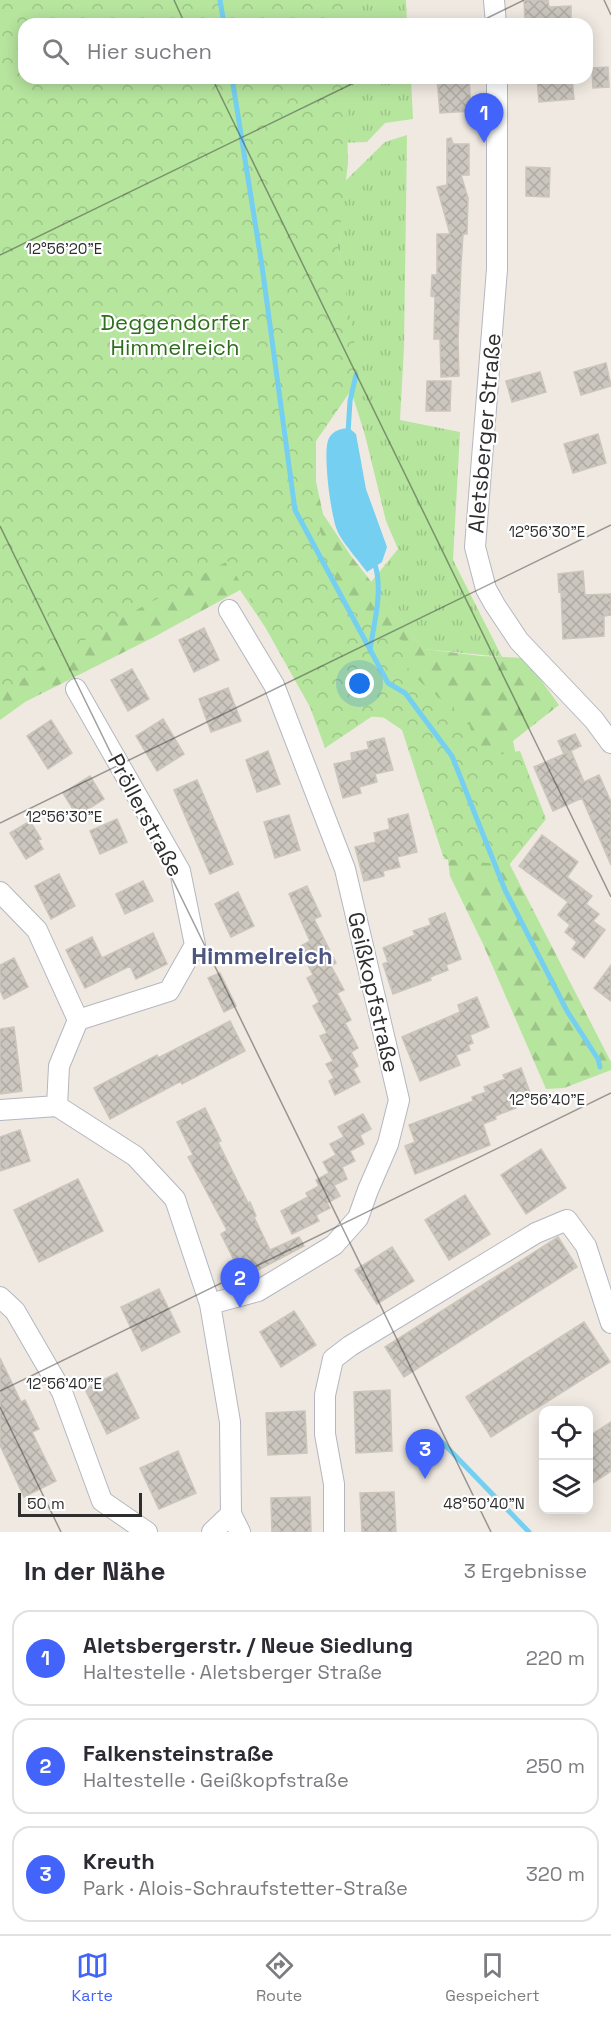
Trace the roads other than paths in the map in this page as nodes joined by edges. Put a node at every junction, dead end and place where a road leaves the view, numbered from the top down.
1 (494, 0) edge
2 (496, 18) edge
3 (497, 84) edge
4 (229, 610) dead end
5 (76, 689) dead end
6 (611, 742) edge
7 (0, 892) edge
8 (78, 1020) junction
9 (57, 1106) junction
10 (0, 1110) edge
11 (0, 1297) edge
12 (210, 1304) junction
13 (611, 1323) edge
14 (231, 1514) junction
15 (147, 1532) edge
16 (212, 1532) edge
17 (240, 1532) edge
18 (334, 1532) edge

1 - 2 street
3 - 6 street, Aletsberger Straße
4 - 12 street, Geißkopfstraße
5 - 8 street, Pröllerstraße
7 - 8 street
8 - 9 street
9 - 10 street
9 - 12 street
11 - 15 street
12 - 14 street
13 - 18 street
14 - 16 street
14 - 17 street

